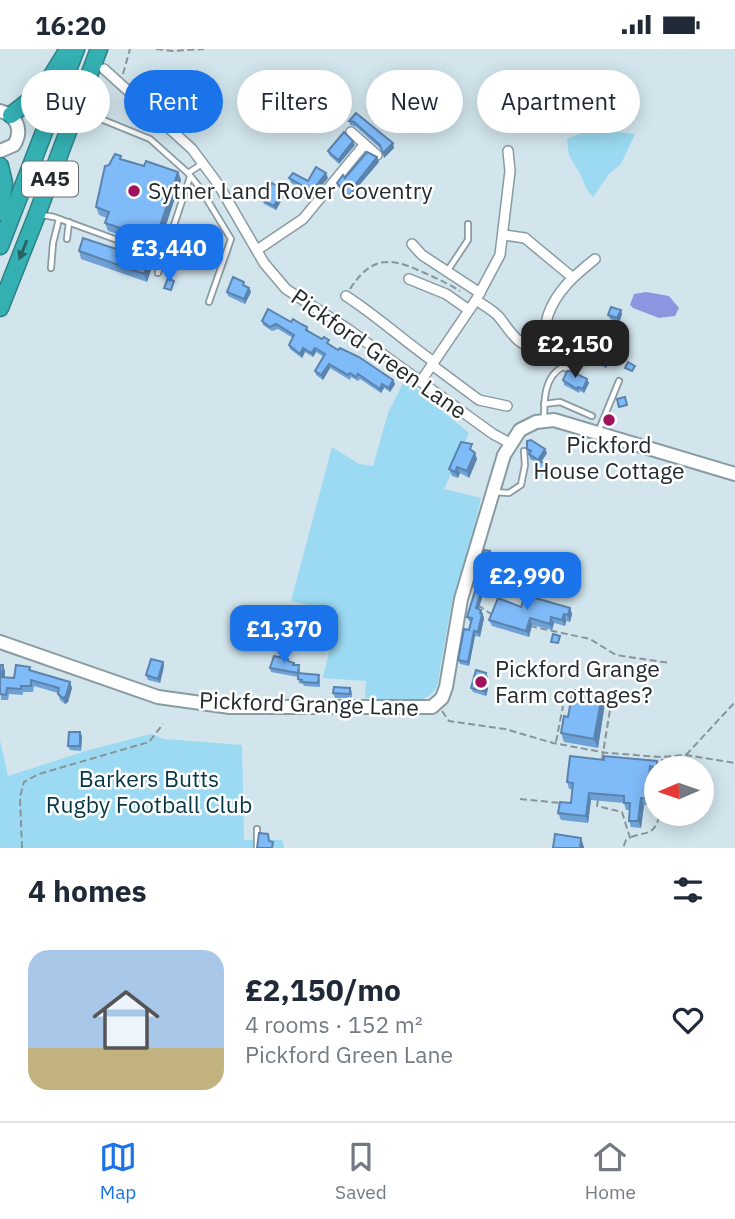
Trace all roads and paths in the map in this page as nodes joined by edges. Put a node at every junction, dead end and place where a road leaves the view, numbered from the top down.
1 (68, 49) edge
2 (76, 49) edge
3 (99, 49) edge
4 (130, 49) edge
5 (156, 49) edge
6 (204, 49) edge
7 (104, 69) dead end
8 (91, 70) edge
9 (121, 79) junction
10 (5, 113) edge
11 (110, 123) edge
12 (68, 133) edge
13 (352, 133) edge
14 (364, 145) junction
15 (0, 151) edge
16 (508, 151) dead end
17 (377, 155) edge
18 (203, 164) junction
19 (0, 166) edge
20 (189, 174) junction
21 (0, 212) edge
22 (36, 218) junction
23 (59, 219) junction
24 (69, 222) junction
25 (468, 224) dead end
26 (504, 235) junction
27 (67, 239) dead end
28 (120, 241) edge
29 (412, 244) dead end
30 (0, 246) edge
31 (257, 250) junction
32 (595, 258) dead end
33 (51, 268) dead end
34 (448, 270) junction
35 (158, 273) dead end
36 (572, 277) junction
37 (409, 279) dead end
38 (346, 296) joint
39 (478, 297) junction
40 (209, 302) dead end
41 (0, 308) edge
42 (469, 310) junction
43 (433, 363) junction
44 (571, 371) edge
45 (421, 381) junction
46 (619, 381) dead end
47 (544, 404) junction
48 (507, 406) dead end
49 (592, 416) dead end
50 (544, 421) junction
51 (598, 433) junction
52 (510, 443) junction
53 (524, 451) edge
54 (735, 474) edge
55 (493, 492) junction
56 (481, 551) edge
57 (536, 568) dead end
58 (467, 601) dead end
59 (492, 614) edge
60 (524, 624) edge
61 (0, 642) edge
62 (670, 663) dead end
63 (735, 702) edge
64 (438, 705) junction
65 (563, 706) dead end
66 (610, 710) dead end
67 (163, 724) dead end
68 (555, 743) junction
69 (603, 752) junction
70 (686, 755) junction
71 (650, 756) edge
72 (674, 756) edge
73 (602, 763) edge
74 (735, 764) edge
75 (598, 796) edge
76 (520, 799) dead end
77 (559, 803) edge
78 (656, 826) edge
79 (257, 829) dead end
80 (630, 838) junction
81 (22, 848) edge
82 (257, 848) edge
83 (622, 848) edge

1 - 10 highway
2 - 30 highway, A45
3 - 8 highway, A45
4 - 9 path
5 - 6 path
7 - 9 street, Pickford Green Lane
9 - 18 street, Pickford Green Lane
10 - 15 street
11 - 20 lane
12 - 22 highway, A45
13 - 14 street
14 - 17 street
14 - 31 street
16 - 26 street
18 - 20 lane
18 - 31 street, Pickford Green Lane
19 - 21 highway
20 - 35 lane
20 - 40 lane
22 - 23 lane
22 -> 41 highway, A45
23 - 24 lane
23 - 33 lane
24 - 27 lane
24 - 28 lane
25 - 34 lane
26 - 36 street
26 - 39 street
29 - 34 street
31 - 45 street, Pickford Green Lane
32 - 36 street
34 - 39 street
36 - 39 street
37 - 42 street
38 - 39 path
38 - 43 street
39 - 42 street
42 - 43 street
43 - 45 street
43 - 48 street
44 - 47 lane
45 - 52 street, Pickford Green Lane
46 - 51 lane
47 - 49 lane
47 - 50 lane
50 - 51 street
50 - 52 street
51 - 54 street
52 - 55 street, Pickford Grange Lane
53 - 55 lane
55 - 64 street, Pickford Grange Lane
56 - 57 path
58 - 59 path
60 - 62 path
61 - 64 street, Pickford Grange Lane
63 - 70 path
64 - 68 path
65 - 68 path
66 - 69 path
67 - 81 path
68 - 69 path
69 - 71 path
69 - 73 path
70 - 72 path
70 - 74 path
75 - 80 path
76 - 77 path
78 - 80 path
79 - 82 lane
80 - 83 path

